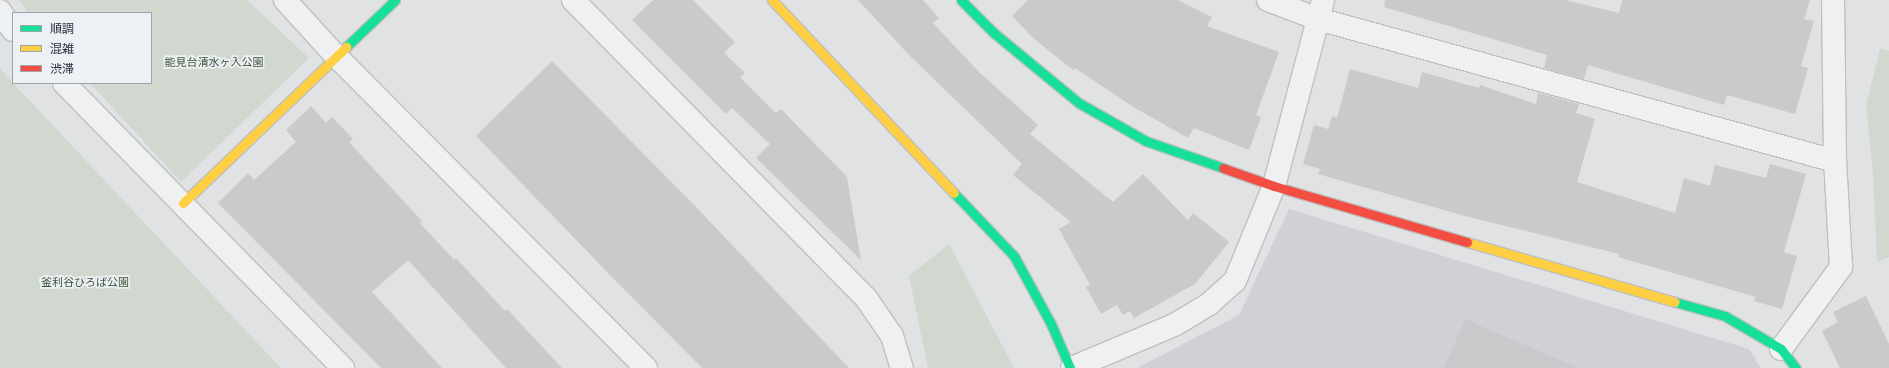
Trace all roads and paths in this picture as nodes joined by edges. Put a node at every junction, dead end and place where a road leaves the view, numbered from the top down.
1 (285, 0) edge
2 (395, 0) edge
3 (574, 0) edge
4 (772, 0) edge
5 (961, 0) edge
6 (1268, 0) edge
7 (1833, 0) edge
8 (1321, 9) edge
9 (0, 11) edge
10 (12, 29) edge
11 (336, 56) junction
12 (65, 84) edge
13 (1835, 160) junction
14 (1274, 186) junction
15 (183, 203) junction
16 (1781, 349) junction
17 (343, 368) edge
18 (646, 368) edge
19 (902, 368) edge
20 (1071, 368) edge
21 (1796, 368) edge

1 - 11 street
2 - 11 street
3 - 19 street
4 - 20 street
5 - 14 street
6 - 8 street
7 - 13 street
8 - 13 street
8 - 14 street
9 - 10 street
11 - 15 street
11 - 18 street
12 - 15 street
13 - 16 street
14 - 16 street
14 - 20 street
15 - 17 street
16 - 21 street

